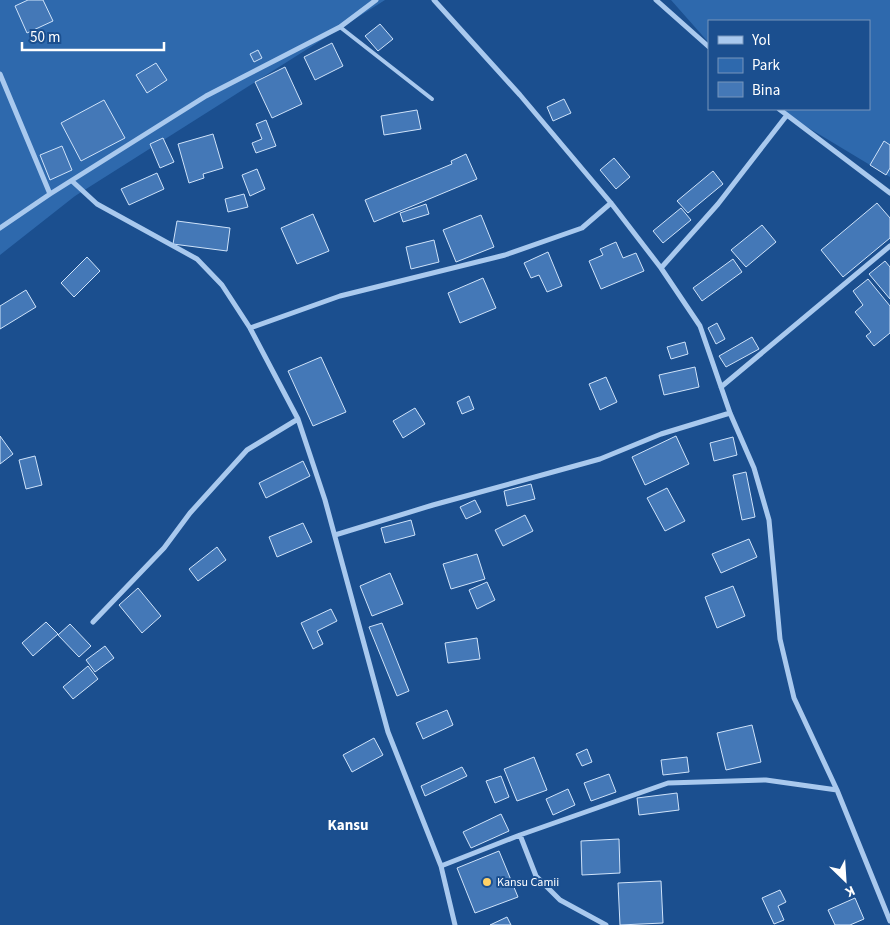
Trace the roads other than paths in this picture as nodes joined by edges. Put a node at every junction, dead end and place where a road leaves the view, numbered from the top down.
1 (376, 0) edge
2 (434, 0) edge
3 (656, 0) edge
4 (340, 27) junction
5 (708, 46) edge
6 (0, 74) edge
7 (432, 98) dead end
8 (780, 110) edge
9 (787, 115) junction
10 (72, 181) junction
11 (890, 193) edge
12 (50, 194) junction
13 (612, 203) junction
14 (0, 228) edge
15 (890, 246) edge
16 (661, 268) junction
17 (250, 328) junction
18 (721, 387) junction
19 (730, 414) junction
20 (298, 419) junction
21 (334, 535) junction
22 (94, 622) dead end
23 (837, 790) junction
24 (520, 835) junction
25 (442, 866) junction
26 (890, 921) edge
27 (455, 925) edge
28 (606, 925) edge

1 - 4 street
2 - 13 street
3 - 5 street
4 - 7 lane
4 - 10 street
6 - 12 street
8 - 9 street
9 - 11 street
9 - 16 street
10 - 12 street
10 - 17 street
12 - 14 street
13 - 16 street
13 - 17 street
15 - 18 street
16 - 18 street
17 - 20 street
18 - 19 street
19 - 21 street
19 - 23 street
20 - 21 street
20 - 22 street
21 - 25 street
23 - 24 street
23 - 26 street
24 - 25 street
24 - 28 street
25 - 27 street

